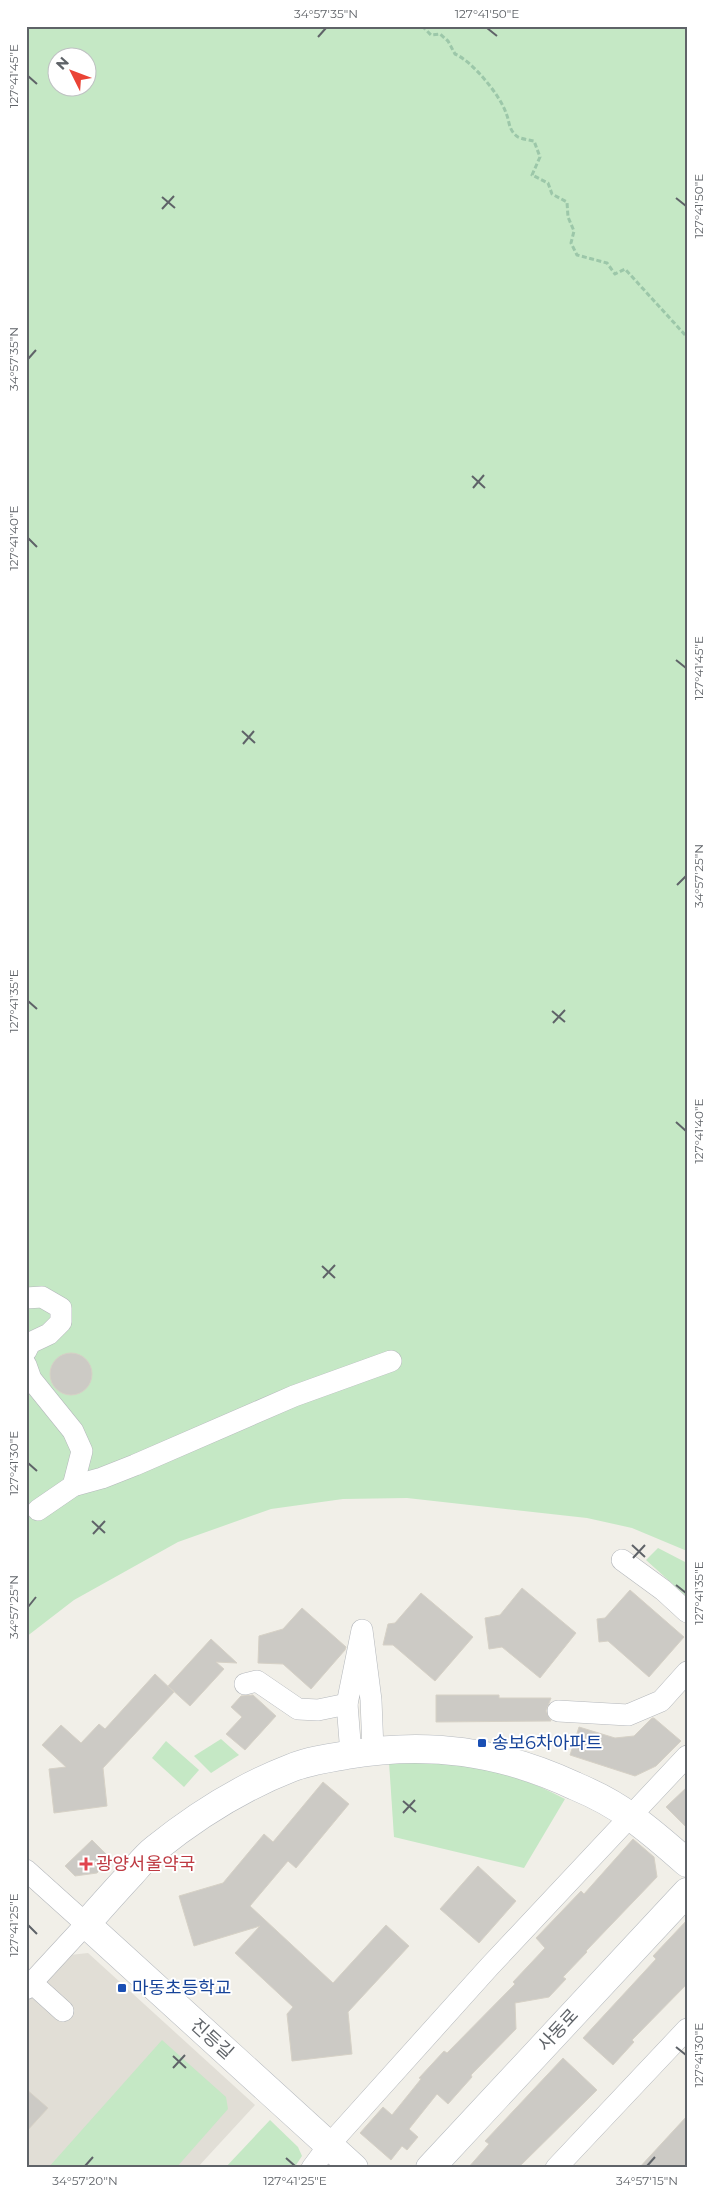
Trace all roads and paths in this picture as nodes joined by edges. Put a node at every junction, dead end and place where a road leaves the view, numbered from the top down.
1 (422, 26) edge
2 (687, 337) edge
3 (26, 1298) edge
4 (26, 1350) edge
5 (391, 1361) dead end
6 (26, 1365) edge
7 (73, 1486) junction
8 (30, 1511) edge
9 (622, 1560) dead end
10 (687, 1612) edge
11 (687, 1672) edge
12 (245, 1684) dead end
13 (347, 1704) junction
14 (558, 1711) dead end
15 (362, 1752) junction
16 (687, 1756) edge
17 (630, 1816) junction
18 (687, 1863) edge
19 (26, 1870) edge
20 (687, 1892) edge
21 (86, 1924) junction
22 (29, 1986) edge
23 (64, 2011) dead end
24 (687, 2029) edge
25 (330, 2145) junction
26 (312, 2168) edge
27 (354, 2168) edge
28 (430, 2168) edge
29 (556, 2168) edge

1 - 2 path
3 - 4 street
5 - 7 street
6 - 7 street
7 - 8 street
9 - 10 street
11 - 14 street
12 - 13 street
13 - 15 street
13 - 15 street
15 - 17 street
15 - 21 street
16 - 17 street
17 - 18 street
17 - 25 street
19 - 21 street, 진등길
20 - 28 street, 사동로
21 - 22 street
21 - 25 street, 진등길
22 - 23 street
24 - 29 street
25 - 26 street
25 - 27 street, 진등길

